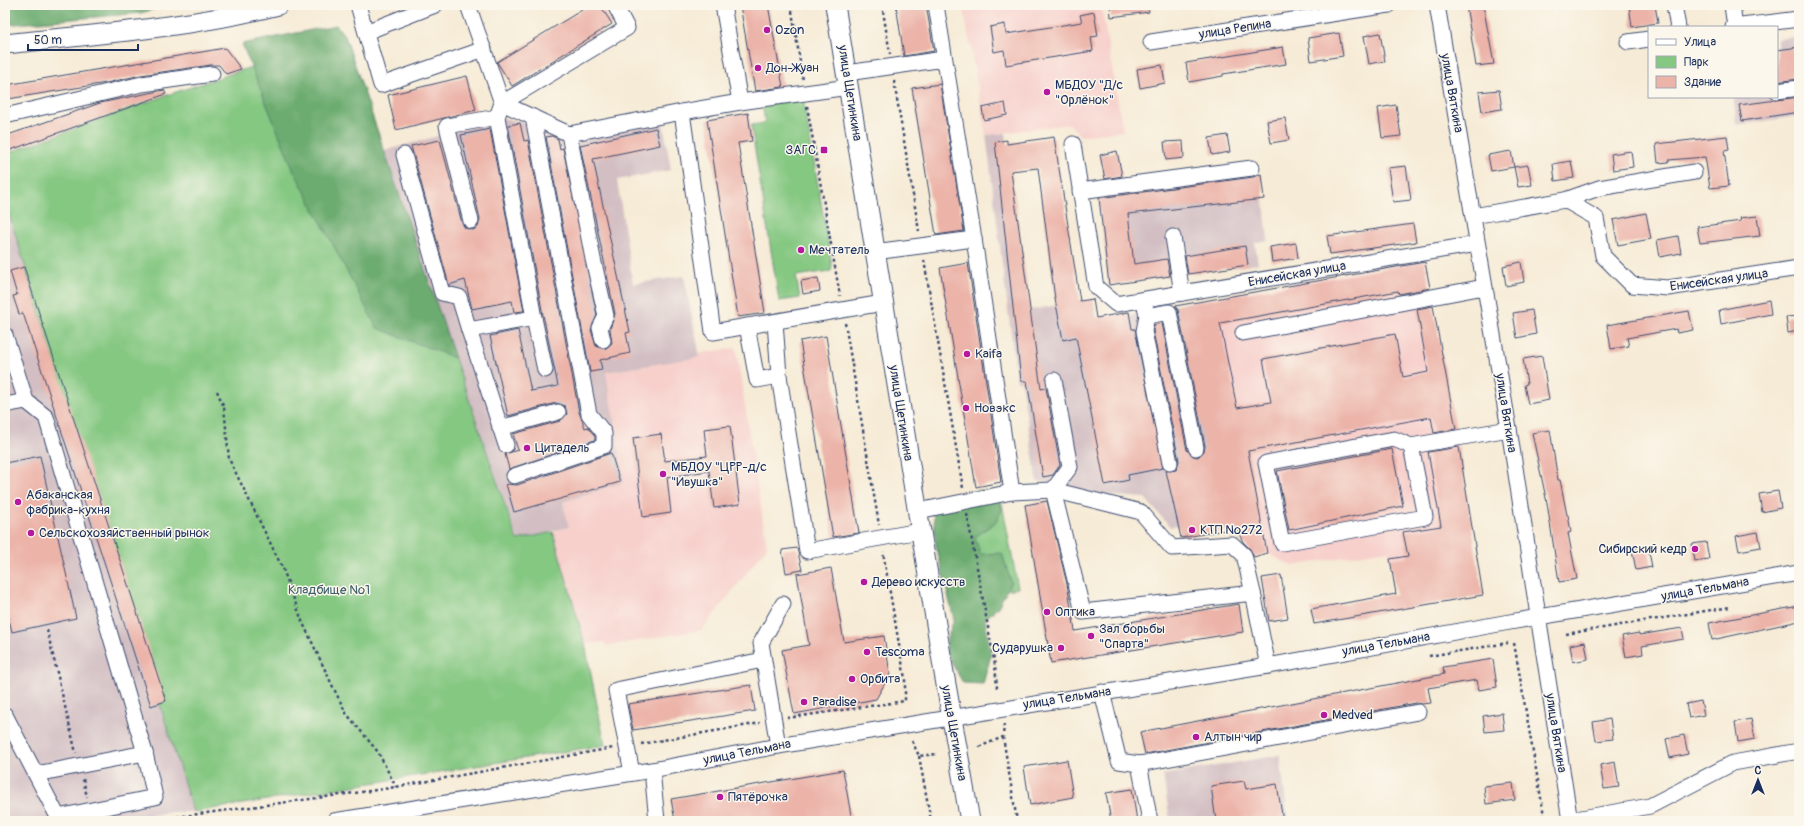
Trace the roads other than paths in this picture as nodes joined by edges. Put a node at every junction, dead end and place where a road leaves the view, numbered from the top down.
1 (278, 5) edge
2 (358, 5) edge
3 (435, 5) edge
4 (468, 5) edge
5 (619, 5) edge
6 (724, 5) edge
7 (835, 5) edge
8 (936, 5) edge
9 (1389, 5) edge
10 (1437, 5) edge
11 (1674, 5) edge
12 (1732, 5) edge
13 (1799, 19) edge
14 (1678, 26) edge
15 (1734, 26) edge
16 (1742, 26) edge
17 (366, 32) junction
18 (1648, 39) edge
19 (1151, 42) dead end
20 (1628, 42) dead end
21 (5, 44) edge
22 (484, 49) junction
23 (944, 59) junction
24 (212, 74) dead end
25 (848, 80) junction
26 (1799, 88) edge
27 (1778, 91) edge
28 (740, 102) junction
29 (502, 103) junction
30 (682, 112) junction
31 (5, 116) edge
32 (497, 117) junction
33 (533, 117) junction
34 (570, 134) junction
35 (1073, 144) dead end
36 (404, 155) dead end
37 (1252, 168) dead end
38 (1694, 172) dead end
39 (1080, 191) junction
40 (1565, 200) junction
41 (1473, 216) junction
42 (471, 221) dead end
43 (1173, 237) dead end
44 (974, 239) junction
45 (1477, 244) junction
46 (874, 252) junction
47 (1799, 268) edge
48 (1484, 287) junction
49 (1182, 294) junction
50 (1144, 300) junction
51 (883, 303) junction
52 (1147, 316) junction
53 (534, 318) junction
54 (775, 322) junction
55 (747, 326) junction
56 (469, 330) junction
57 (1243, 333) dead end
58 (5, 335) edge
59 (603, 340) dead end
60 (545, 370) dead end
61 (779, 376) junction
62 (1054, 380) dead end
63 (26, 401) junction
64 (5, 405) edge
65 (558, 412) dead end
66 (500, 428) junction
67 (1509, 429) junction
68 (506, 445) dead end
69 (1411, 446) junction
70 (1196, 448) dead end
71 (1170, 463) dead end
72 (514, 476) dead end
73 (1053, 490) junction
74 (1012, 492) junction
75 (918, 511) junction
76 (920, 531) junction
77 (1799, 573) edge
78 (1253, 593) junction
79 (783, 604) dead end
80 (1538, 617) junction
81 (764, 660) junction
82 (1268, 666) junction
83 (1102, 692) junction
84 (1418, 712) dead end
85 (5, 715) edge
86 (951, 717) junction
87 (778, 746) junction
88 (1799, 751) edge
89 (145, 753) junction
90 (1139, 764) junction
91 (652, 770) junction
92 (632, 773) junction
93 (36, 774) junction
94 (97, 813) edge
95 (404, 815) edge
96 (1570, 820) edge
97 (334, 821) edge
98 (657, 821) edge
99 (970, 821) edge
100 (1150, 821) edge

1 - 21 main road
2 - 17 street
3 - 17 street
4 - 22 street
5 - 29 street
6 - 28 street
7 - 25 main road, улица Щетинкина
8 - 23 street
9 - 19 street, улица Репина
10 - 41 street, улица Вяткина
11 - 14 street
12 - 15 street
13 - 16 street
17 - 22 street
18 - 20 street
22 - 29 street
23 - 25 street
23 - 44 street
24 - 31 street
25 - 28 street
25 - 46 main road, улица Щетинкина
26 - 27 street
28 - 30 street
29 - 32 street
29 - 33 street
30 - 34 street
30 - 55 street
32 - 42 street
32 - 53 street
33 - 34 street
33 - 72 street
34 - 59 street
35 - 39 street
36 - 56 street
37 - 39 street
38 - 40 street
39 - 50 street, Енисейская улица
40 - 41 street
40 - 47 street, Енисейская улица
41 - 45 street, улица Вяткина
43 - 49 street
44 - 46 street
44 - 74 street
45 - 48 street, улица Вяткина
45 - 49 street, Енисейская улица
46 - 51 main road, улица Щетинкина
48 - 57 street
48 - 67 street, улица Вяткина
49 - 50 street, Енисейская улица
50 - 52 street
51 - 54 street
51 - 75 main road, улица Щетинкина
52 - 70 street
52 - 71 street
53 - 56 street
53 - 60 street
54 - 55 street
54 - 61 street
55 - 61 street
56 - 66 street
58 - 63 street
61 - 76 street
62 - 73 street
63 - 64 street
63 - 89 street
65 - 66 street
66 - 68 street
67 - 69 street
67 - 80 street, улица Вяткина
69 - 69 street
73 - 74 street
73 - 78 street
73 - 78 street
74 - 75 street
75 - 76 main road, улица Щетинкина
76 - 86 main road, улица Щетинкина
77 - 80 street, улица Тельмана
78 - 82 street
79 - 81 street
80 - 82 street, улица Тельмана
80 - 96 street, улица Вяткина
81 - 87 street
81 - 92 street
82 - 83 street, улица Тельмана
83 - 86 street, улица Тельмана
83 - 90 street
84 - 90 street
85 - 93 street
86 - 87 street, улица Тельмана
86 - 99 main road, улица Щетинкина
87 - 91 street, улица Тельмана
88 - 96 street
89 - 93 street
89 - 94 street
90 - 100 street
91 - 92 street, улица Тельмана
91 - 98 street
92 - 95 street, улица Тельмана
93 - 94 street
95 - 97 street, улица Тельмана

